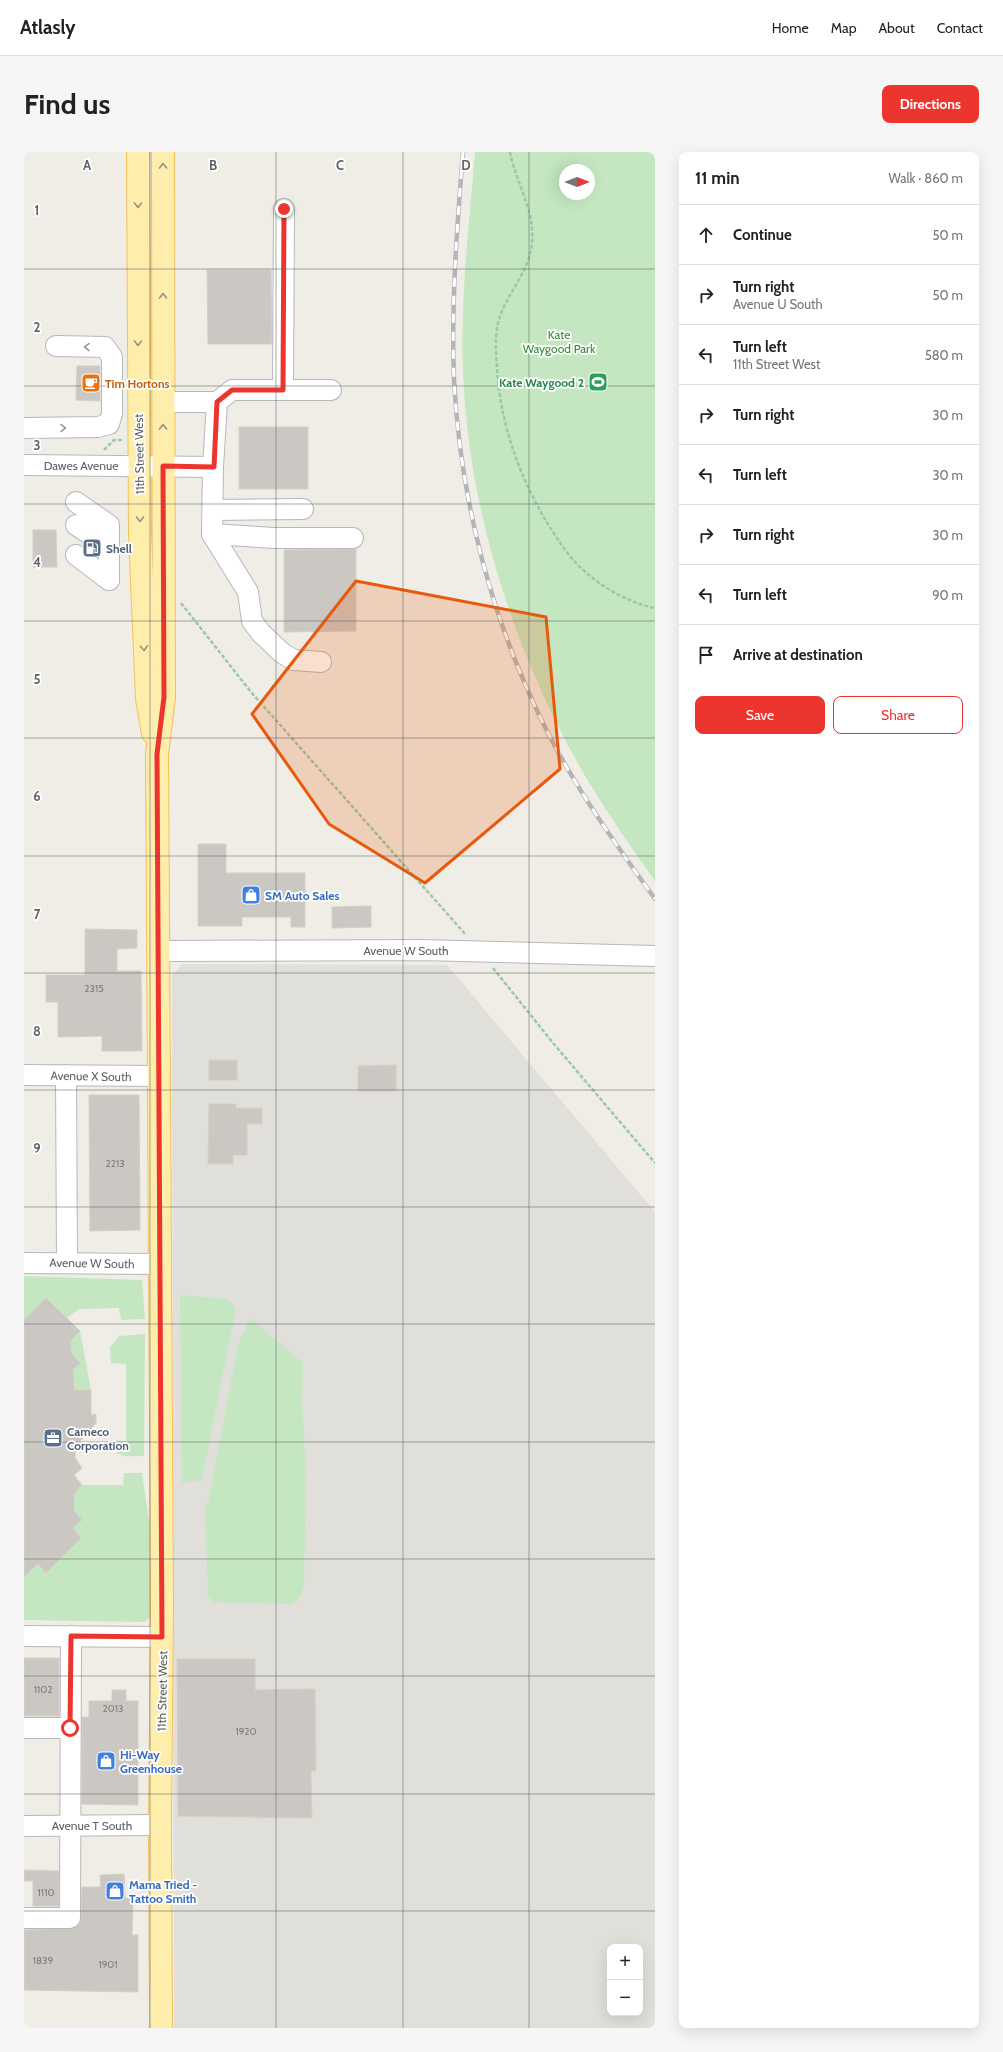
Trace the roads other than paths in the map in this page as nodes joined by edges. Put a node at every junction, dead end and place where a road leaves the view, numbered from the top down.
1 (138, 152) edge
2 (163, 152) edge
3 (284, 209) dead end
4 (56, 346) dead end
5 (283, 390) junction
6 (331, 390) dead end
7 (163, 402) junction
8 (217, 402) junction
9 (24, 428) edge
10 (24, 465) edge
11 (139, 466) junction
12 (163, 466) junction
13 (214, 467) junction
14 (303, 509) dead end
15 (213, 510) junction
16 (212, 534) junction
17 (353, 538) dead end
18 (109, 552) joint
19 (321, 662) dead end
20 (157, 754) junction
21 (157, 951) junction
22 (655, 956) edge
23 (24, 1075) edge
24 (66, 1075) junction
25 (158, 1076) junction
26 (24, 1262) edge
27 (67, 1263) junction
28 (160, 1264) junction
29 (24, 1636) edge
30 (71, 1636) junction
31 (162, 1637) junction
32 (24, 1728) edge
33 (70, 1728) junction
34 (71, 1825) junction
35 (160, 1825) junction
36 (24, 1826) edge
37 (24, 1918) edge
38 (161, 2028) edge

1 -> 11 main road, 11th Street West
7 -> 2 main road, 11th Street West
3 - 5 street
9 -> 4 street
5 - 6 street
5 - 8 street
7 - 8 street
12 -> 7 main road, 11th Street West
8 - 13 street
10 - 11 street, Dawes Avenue
11 - 12 street, Dawes Avenue
11 -> 20 main road, 11th Street West
12 - 13 street, Dawes Avenue
12 - 20 main road, 11th Street West
13 - 15 street
14 - 15 street
15 - 16 street
16 - 17 street
16 - 19 street
18 - 18 street
20 - 21 main road, 11th Street West
21 - 22 street, Avenue W South
21 - 25 main road, 11th Street West
23 - 24 street, Avenue X South
24 - 25 street, Avenue X South
24 - 27 street
25 - 28 main road, 11th Street West
26 - 27 street, Avenue W South
27 - 28 street, Avenue W South
28 - 31 main road, 11th Street West
29 - 30 street
30 - 31 street
30 - 33 street
31 - 35 main road, 11th Street West
32 - 33 street
33 - 34 street
34 - 35 street, Avenue T South
34 - 36 street, Avenue T South
34 - 37 street
35 - 38 main road, 11th Street West

